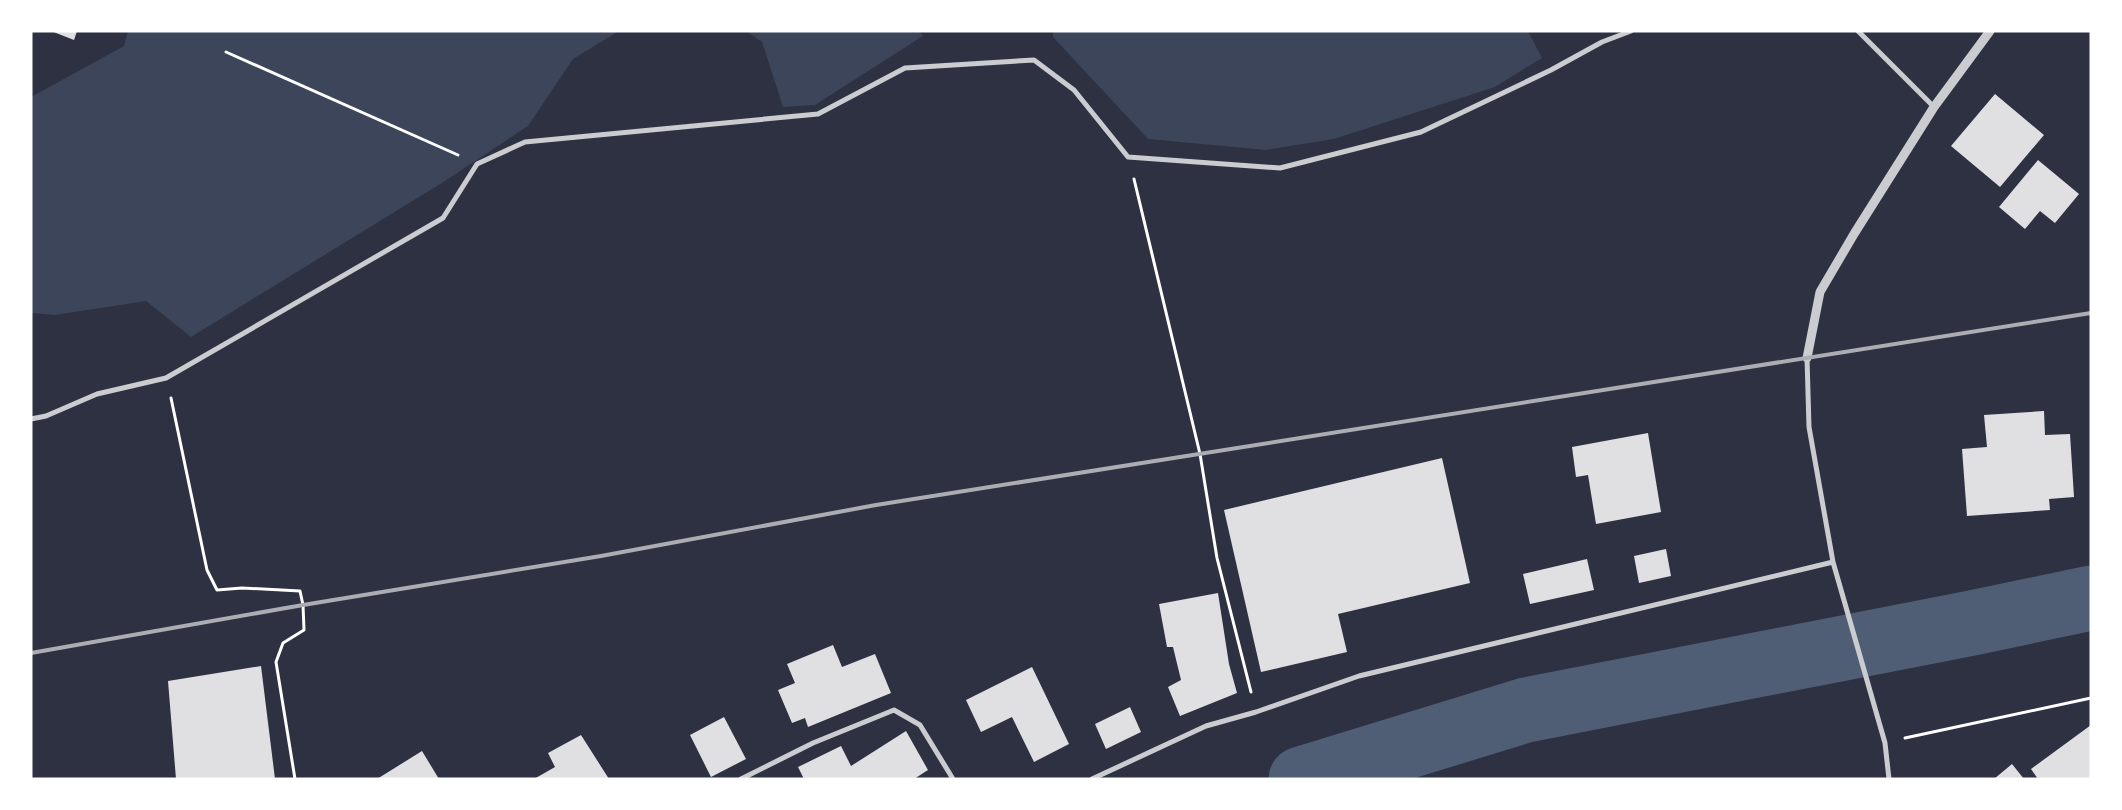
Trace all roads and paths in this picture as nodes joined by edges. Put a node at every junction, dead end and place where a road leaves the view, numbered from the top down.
1 (1631, 31) edge
2 (1858, 31) edge
3 (1990, 31) edge
4 (226, 52) dead end
5 (1934, 107) junction
6 (1128, 157) junction
7 (477, 164) junction
8 (1807, 358) joint
9 (166, 378) junction
10 (31, 419) edge
11 (1833, 562) junction
12 (2091, 698) edge
13 (1256, 712) junction
14 (1885, 742) junction
15 (295, 779) edge
16 (741, 779) edge
17 (953, 779) edge
18 (1092, 779) edge
19 (1890, 779) edge

1 - 6 street
2 - 5 street
3 - 5 street
4 - 7 path
5 - 8 street
6 - 7 street
6 - 13 path
7 - 9 street
8 - 11 street
9 - 10 street
9 - 15 path
11 - 13 street
11 - 14 street
12 - 14 path
13 - 18 street
14 - 19 street
16 - 17 street

